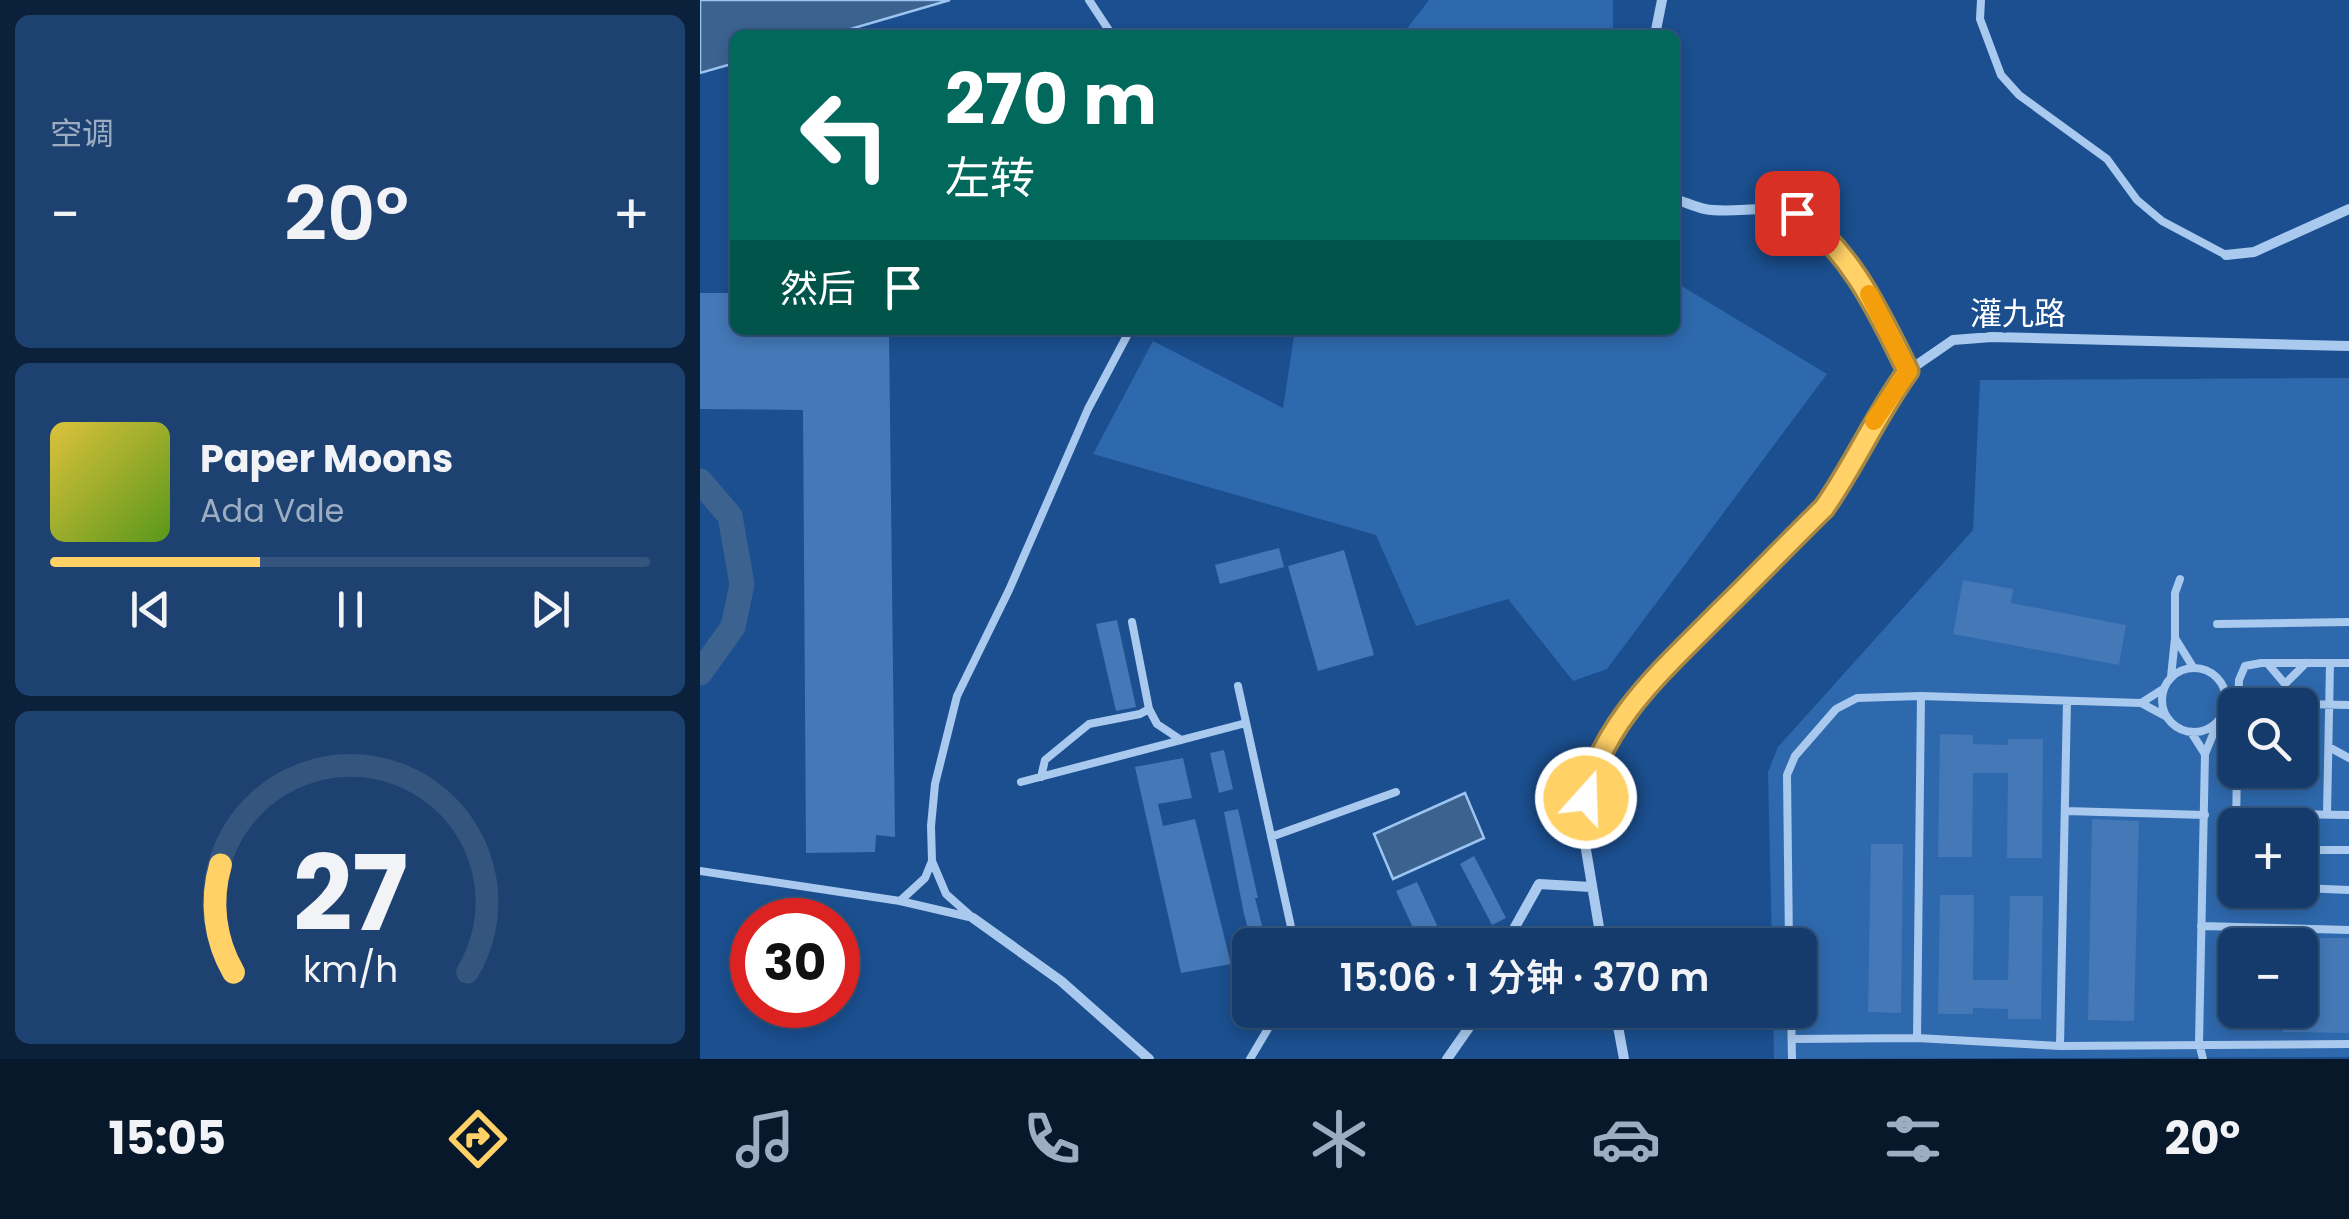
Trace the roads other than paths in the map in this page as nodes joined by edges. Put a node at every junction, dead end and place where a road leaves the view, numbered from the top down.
1 (1090, 0) edge
2 (1662, 0) edge
3 (1980, 0) edge
4 (1109, 30) edge
5 (1656, 30) edge
6 (1680, 201) edge
7 (2349, 208) edge
8 (2226, 255) joint
9 (1127, 335) edge
10 (2349, 346) edge
11 (1908, 371) junction
12 (2180, 579) dead end
13 (1132, 622) dead end
14 (2349, 622) edge
15 (2217, 624) dead end
16 (2174, 638) junction
17 (2267, 663) junction
18 (2306, 663) junction
19 (2330, 663) junction
20 (2349, 663) edge
21 (2193, 668) junction
22 (2171, 677) junction
23 (1238, 686) dead end
24 (2224, 688) edge
25 (2238, 688) edge
26 (2164, 689) junction
27 (1922, 696) junction
28 (2066, 701) junction
29 (2141, 703) junction
30 (2318, 704) edge
31 (2330, 704) junction
32 (2349, 705) edge
33 (1149, 708) junction
34 (2166, 717) junction
35 (2218, 722) joint
36 (1246, 723) junction
37 (2191, 732) junction
38 (1181, 740) junction
39 (2329, 748) junction
40 (2205, 754) junction
41 (2349, 758) edge
42 (1042, 777) junction
43 (1021, 782) dead end
44 (1396, 792) dead end
45 (2066, 812) junction
46 (2318, 814) edge
47 (2328, 814) junction
48 (2205, 815) junction
49 (2349, 815) edge
50 (1271, 837) junction
51 (2318, 850) edge
52 (2349, 850) edge
53 (932, 861) junction
54 (700, 871) edge
55 (1591, 887) junction
56 (2318, 889) edge
57 (2349, 890) edge
58 (900, 901) junction
59 (973, 918) junction
60 (2201, 926) junction
61 (1290, 928) edge
62 (1512, 928) edge
63 (1599, 928) edge
64 (1789, 928) edge
65 (2349, 930) edge
66 (1268, 1028) edge
67 (1468, 1028) edge
68 (1618, 1028) edge
69 (1792, 1028) edge
70 (1792, 1038) junction
71 (1917, 1038) junction
72 (2199, 1043) junction
73 (2349, 1044) edge
74 (2060, 1046) junction
75 (1149, 1059) edge
76 (1250, 1059) edge
77 (1447, 1059) edge
78 (1624, 1059) edge
79 (1792, 1059) edge
80 (2203, 1059) edge

1 - 4 lane
2 - 5 street
3 - 8 lane
6 - 11 street
7 - 8 street
9 - 53 lane
10 - 11 street, 灌九路
11 - 55 street, 灌九路
12 - 16 lane
13 - 33 lane
14 - 15 lane
16 - 21 lane
16 - 22 lane
17 - 18 lane
17 - 18 lane
17 - 25 lane
18 - 19 lane
19 - 20 lane
19 - 31 lane
21 - 22 lane
21 - 24 lane
22 - 26 lane
23 - 36 lane
26 - 29 lane
26 - 34 lane
27 - 28 lane
27 - 64 lane
27 - 71 lane
28 - 29 lane
28 - 45 lane
29 - 34 lane
30 - 31 lane
31 - 32 lane
31 - 39 lane
33 - 38 lane
33 - 42 lane
34 - 37 lane
35 - 37 lane
35 - 40 lane
36 - 38 lane
36 - 50 lane
37 - 40 lane
38 - 42 lane
39 - 41 lane
39 - 47 lane
40 - 48 lane
42 - 43 lane
44 - 50 lane
45 - 48 lane
45 - 74 lane
46 - 47 lane
47 - 49 lane
48 - 60 lane
50 - 61 lane
51 - 52 lane
53 - 58 lane
53 - 59 lane
54 - 58 lane
55 - 62 street
55 - 63 street, 灌九路
56 - 57 lane
58 - 59 lane
59 - 75 street
60 - 65 lane
60 - 72 lane
66 - 76 lane
67 - 77 street
68 - 78 street
69 - 70 lane
70 - 71 lane
70 - 79 lane
71 - 74 lane
72 - 73 lane
72 - 74 lane
72 - 80 lane

